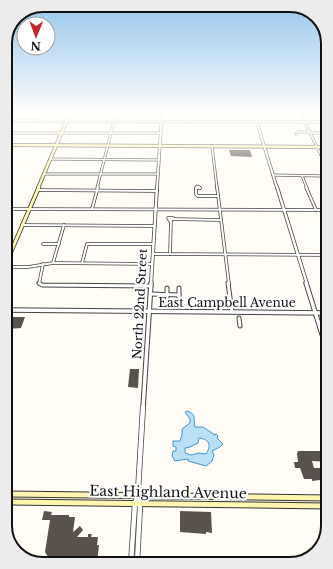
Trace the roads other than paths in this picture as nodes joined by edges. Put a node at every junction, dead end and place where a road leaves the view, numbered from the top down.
1 (58, 140) edge
2 (109, 140) edge
3 (160, 140) edge
4 (262, 140) edge
5 (313, 140) edge
6 (12, 145) edge
7 (56, 145) junction
8 (108, 145) junction
9 (160, 146) junction
10 (212, 146) junction
11 (264, 146) junction
12 (316, 146) junction
13 (321, 146) edge
14 (321, 155) edge
15 (50, 159) junction
16 (104, 160) junction
17 (159, 160) junction
18 (44, 174) junction
19 (101, 174) junction
20 (158, 174) junction
21 (273, 175) junction
22 (302, 176) junction
23 (321, 176) edge
24 (196, 188) dead end
25 (37, 190) junction
26 (97, 191) junction
27 (157, 191) junction
28 (218, 196) junction
29 (29, 208) junction
30 (12, 209) edge
31 (92, 209) junction
32 (156, 209) junction
33 (220, 210) junction
34 (284, 210) junction
35 (316, 210) junction
36 (321, 210) edge
37 (221, 220) junction
38 (22, 225) junction
39 (64, 225) junction
40 (155, 226) junction
41 (43, 244) dead end
42 (59, 244) junction
43 (153, 244) junction
44 (12, 250) edge
45 (153, 254) junction
46 (170, 254) junction
47 (225, 254) junction
48 (297, 255) junction
49 (321, 255) edge
50 (53, 263) junction
51 (82, 263) junction
52 (43, 264) junction
53 (152, 264) junction
54 (12, 267) edge
55 (151, 286) junction
56 (167, 288) dead end
57 (179, 288) dead end
58 (151, 294) junction
59 (167, 294) junction
60 (179, 295) junction
61 (167, 301) dead end
62 (179, 301) dead end
63 (12, 310) edge
64 (121, 311) junction
65 (150, 312) junction
66 (207, 312) junction
67 (232, 312) junction
68 (315, 313) junction
69 (321, 313) edge
70 (120, 316) dead end
71 (208, 317) dead end
72 (239, 318) dead end
73 (240, 326) dead end
74 (321, 332) edge
75 (12, 494) edge
76 (138, 496) junction
77 (216, 497) junction
78 (321, 498) edge
79 (12, 502) edge
80 (137, 503) junction
81 (216, 504) junction
82 (321, 506) edge
83 (132, 557) edge
84 (137, 557) edge

1 - 7 main road
2 - 8 street
3 - 9 street, North 22nd Street
4 - 11 street
5 - 12 street
6 - 7 main road
7 - 8 main road
7 - 15 main road
8 - 9 main road
8 - 16 street
9 - 10 main road
9 - 17 street, North 22nd Street
10 - 11 main road
10 - 28 street
11 - 12 main road
11 - 21 street
12 - 13 main road
12 - 14 street
15 - 16 street
15 - 18 main road
16 - 17 street
16 - 19 street
17 - 20 street, North 22nd Street
18 - 19 street
18 - 25 main road
19 - 20 street
19 - 26 street
20 - 27 street, North 22nd Street
21 - 22 street
21 - 34 street
22 - 23 street
22 - 35 street
24 - 28 street
25 - 26 street
25 - 29 main road
26 - 27 street
26 - 31 street
27 - 32 street, North 22nd Street
28 - 33 street
29 - 30 street
29 - 31 street
29 - 38 main road
31 - 32 street
32 - 33 street
32 - 40 street, North 22nd Street
33 - 34 street
33 - 37 street
34 - 35 street
34 - 48 street
35 - 36 street
37 - 46 street
37 - 47 street
38 - 39 street
38 - 44 main road
39 - 40 street
39 - 42 street
40 - 43 street, North 22nd Street
41 - 42 street
42 - 50 street
43 - 45 street, North 22nd Street
43 - 51 street
45 - 46 street
45 - 53 street, North 22nd Street
46 - 47 street
47 - 48 street
47 - 67 street
48 - 49 street
48 - 68 street
50 - 51 street
50 - 52 street
51 - 53 street
52 - 54 street
52 - 55 street
53 - 55 street, North 22nd Street
55 - 58 street, North 22nd Street
56 - 59 street
57 - 60 street
58 - 59 street
58 - 65 street, North 22nd Street
59 - 60 street
59 - 61 street
60 - 62 street
63 - 64 street, East Campbell Avenue
64 - 65 street, East Campbell Avenue
64 - 70 street
65 - 66 street, East Campbell Avenue
65 - 76 street, North 22nd Street
66 - 67 street, East Campbell Avenue
66 - 71 street
67 - 68 street, East Campbell Avenue
68 - 69 street, East Campbell Avenue
68 - 74 street
72 - 73 street
75 - 76 main road, East Highland Avenue
76 - 77 main road, East Highland Avenue
76 - 80 street, North 22nd Street
77 - 78 main road, East Highland Avenue
77 - 81 main road
79 - 80 main road, East Highland Avenue
80 - 81 main road, East Highland Avenue
80 - 83 street, North 22nd Street
80 - 84 street, North 22nd Street
81 - 82 main road, East Highland Avenue

